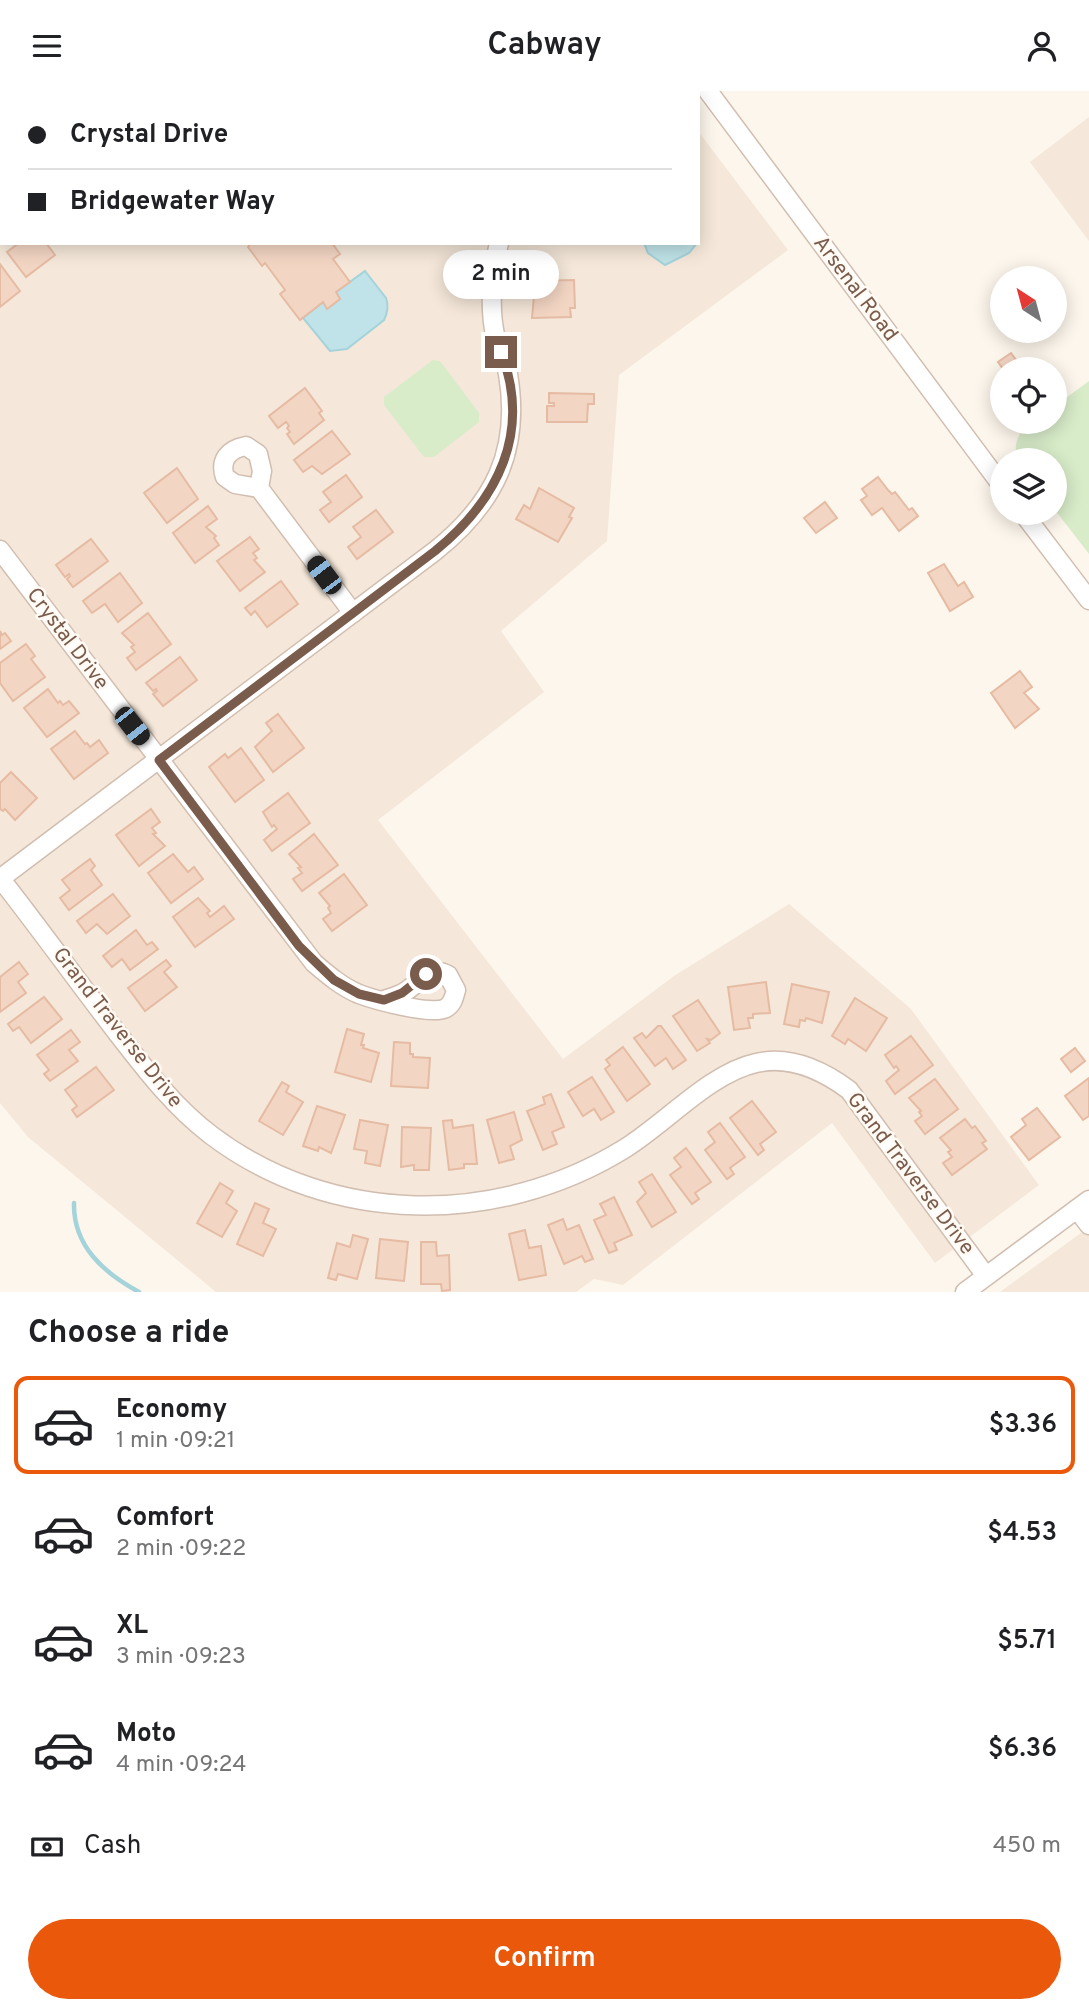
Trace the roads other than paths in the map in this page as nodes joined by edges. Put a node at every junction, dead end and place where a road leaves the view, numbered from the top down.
1 (708, 91) edge
2 (499, 245) edge
3 (990, 470) edge
4 (258, 488) dead end
5 (1032, 525) edge
6 (0, 550) edge
7 (1089, 600) edge
8 (353, 614) junction
9 (159, 760) junction
10 (0, 878) edge
11 (384, 1000) dead end
12 (1083, 1204) edge
13 (1089, 1224) edge
14 (986, 1276) junction
15 (965, 1292) edge

1 - 3 street, Arsenal Road
2 - 8 street
4 - 8 street
5 - 7 street
6 - 9 street, Crystal Drive
8 - 9 street
9 - 10 street
9 - 11 street, Crystal Drive
10 - 14 street, Grand Traverse Drive
12 - 13 street
12 - 14 street
14 - 15 street

